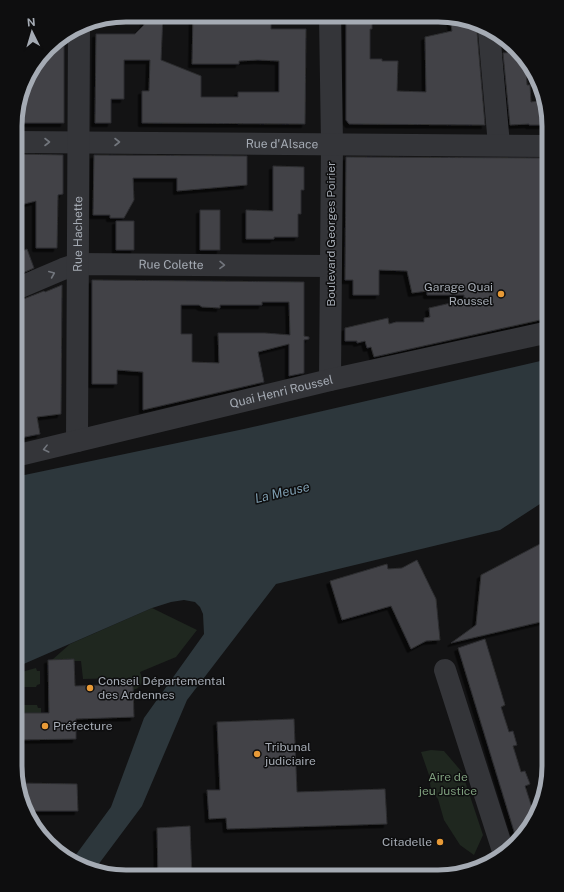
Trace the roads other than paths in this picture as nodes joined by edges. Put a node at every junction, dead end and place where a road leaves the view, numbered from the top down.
1 (330, 22) edge
2 (79, 34) edge
3 (489, 36) edge
4 (22, 142) edge
5 (78, 142) junction
6 (332, 144) junction
7 (499, 145) junction
8 (542, 146) edge
9 (78, 264) junction
10 (331, 266) junction
11 (22, 286) edge
12 (542, 334) edge
13 (330, 380) junction
14 (76, 441) junction
15 (22, 454) edge
16 (445, 670) dead end
17 (502, 848) edge

1 - 6 street, Boulevard Georges Poirier
2 - 5 street, Rue Hachette
3 - 7 street
4 -> 5 street, Rue d'Alsace
5 -> 6 street, Rue d'Alsace
5 - 9 street, Rue Hachette
6 - 7 street, Rue d'Alsace
6 - 10 street, Boulevard Georges Poirier
7 - 8 street, Rue d'Alsace
9 -> 10 street, Rue Colette
11 -> 9 street, Rue Colette
9 - 14 street, Rue Hachette
10 - 13 street, Boulevard Georges Poirier
12 - 13 street, Quai Henri Roussel
13 - 14 street, Quai Henri Roussel
14 -> 15 street, Quai Henri Roussel
16 - 17 street

